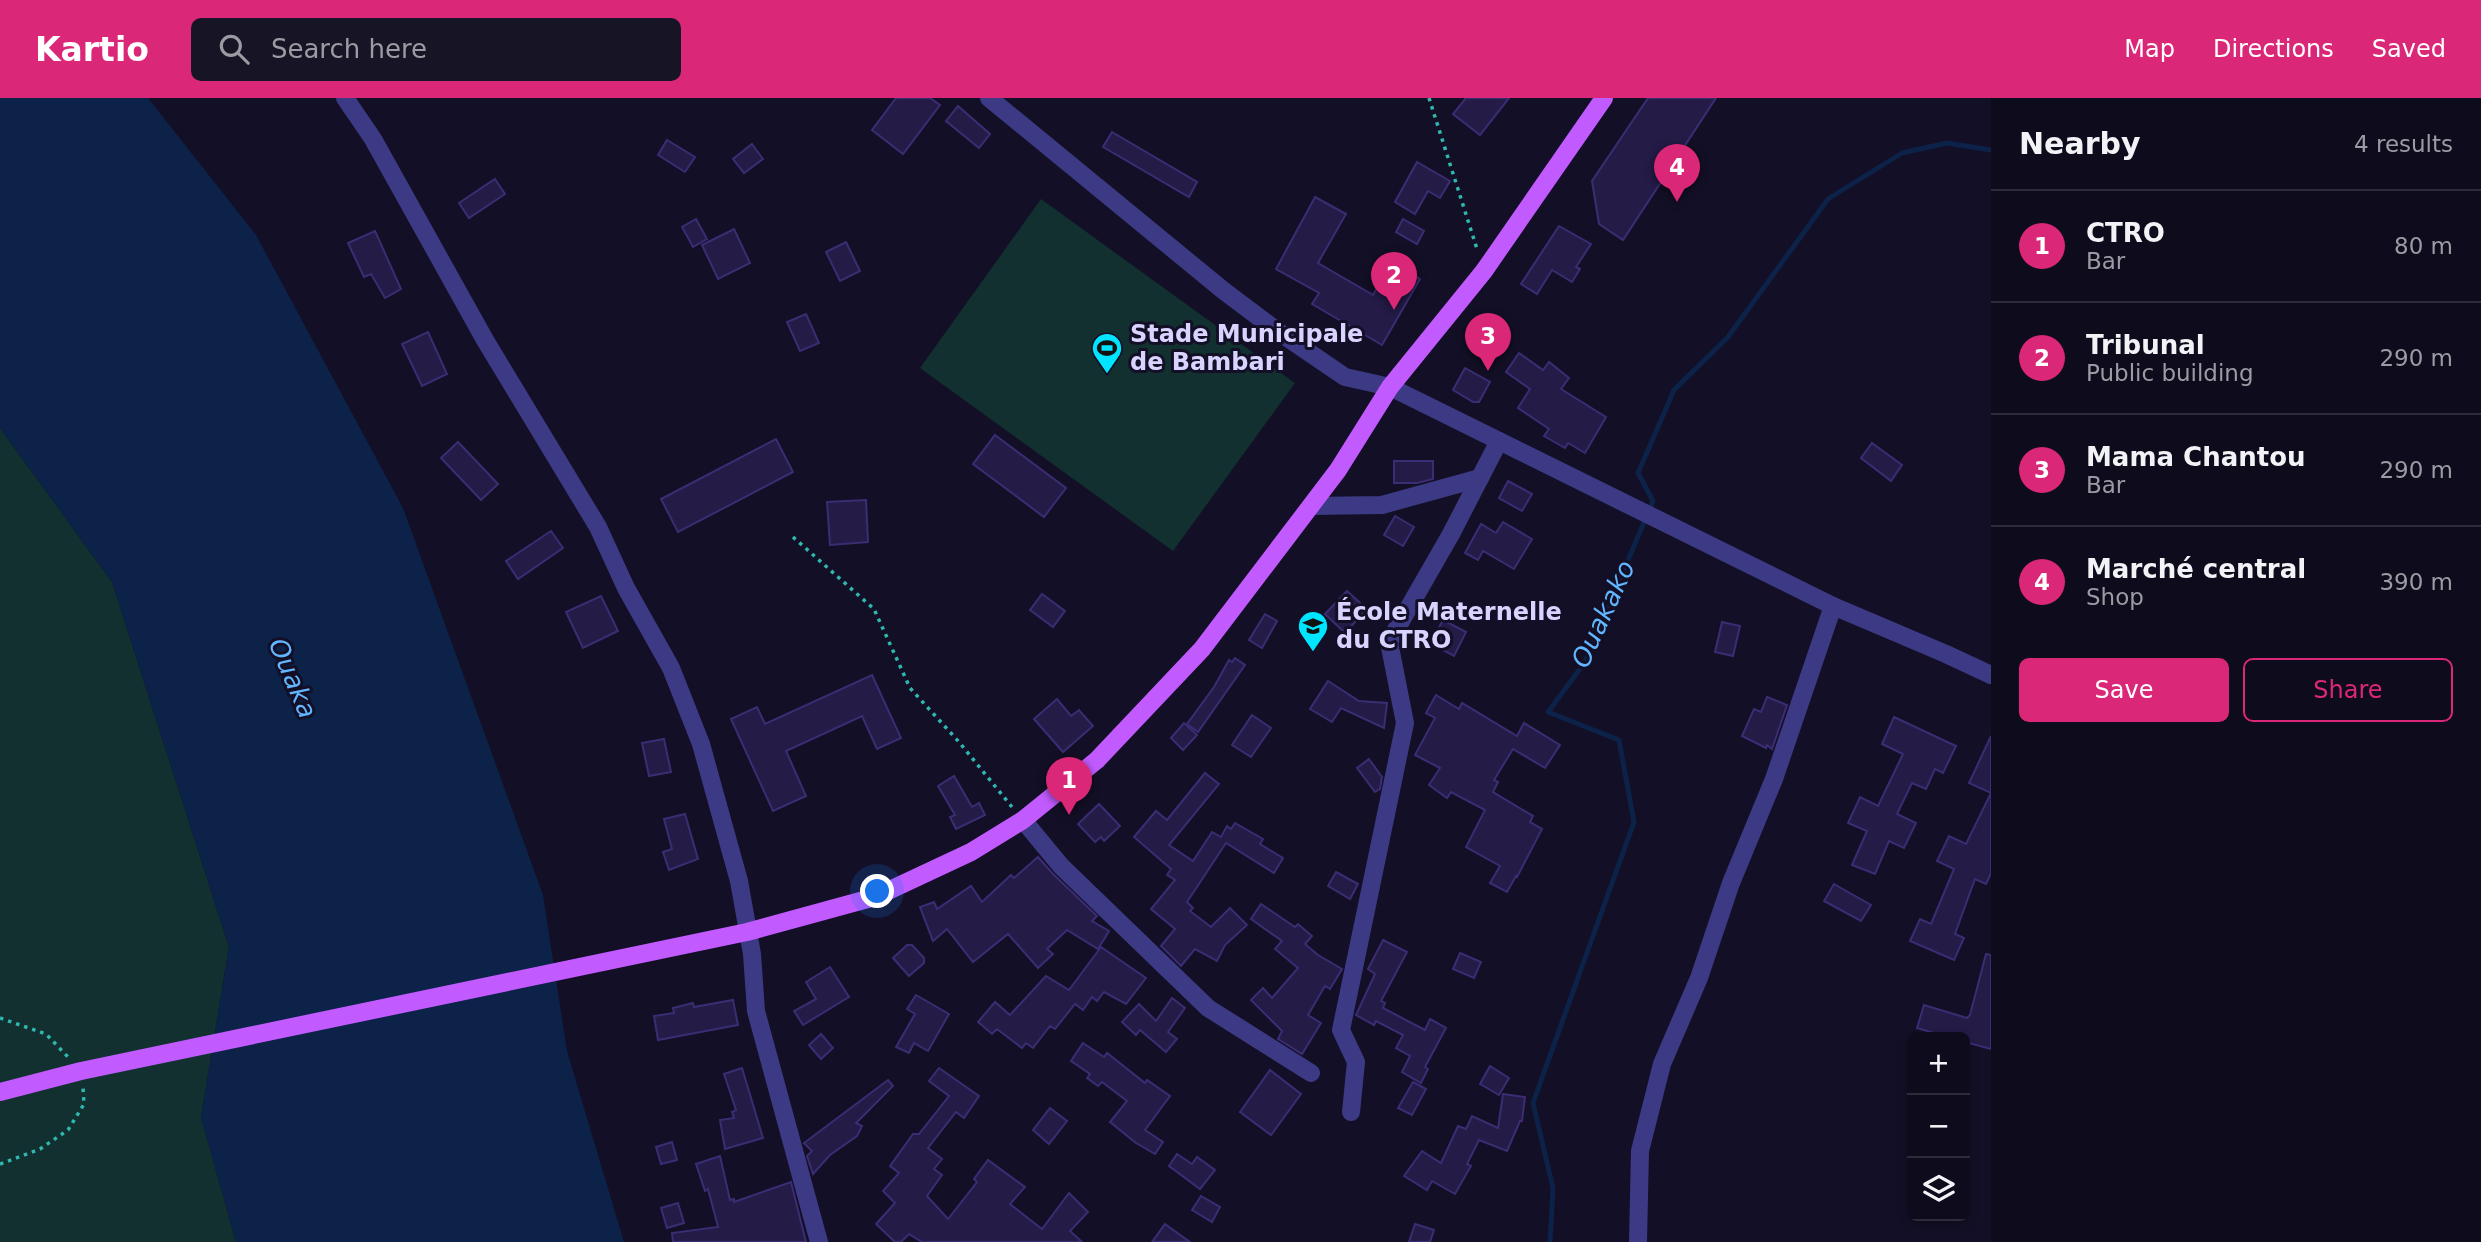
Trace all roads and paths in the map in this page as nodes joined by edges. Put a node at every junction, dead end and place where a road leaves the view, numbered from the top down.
1 (345, 98) edge
2 (989, 98) edge
3 (1429, 98) edge
4 (1605, 98) edge
5 (1484, 271) junction
6 (1390, 387) junction
7 (1499, 441) junction
8 (1480, 478) junction
9 (1311, 506) junction
10 (793, 537) dead end
11 (1833, 606) junction
12 (1991, 675) edge
13 (1023, 820) junction
14 (747, 932) junction
15 (1311, 1073) dead end
16 (0, 1092) edge
17 (1351, 1112) dead end
18 (818, 1242) edge
19 (1638, 1242) edge

1 - 14 street
2 - 6 street
3 - 5 path
4 - 5 main road
5 - 6 main road
6 - 7 street
6 - 9 main road
7 - 8 street
7 - 11 street
8 - 9 street
8 - 17 street
9 - 13 main road
10 - 13 path
11 - 12 street
11 - 19 street
13 - 14 main road
13 - 15 street
14 - 16 main road
14 - 18 street

